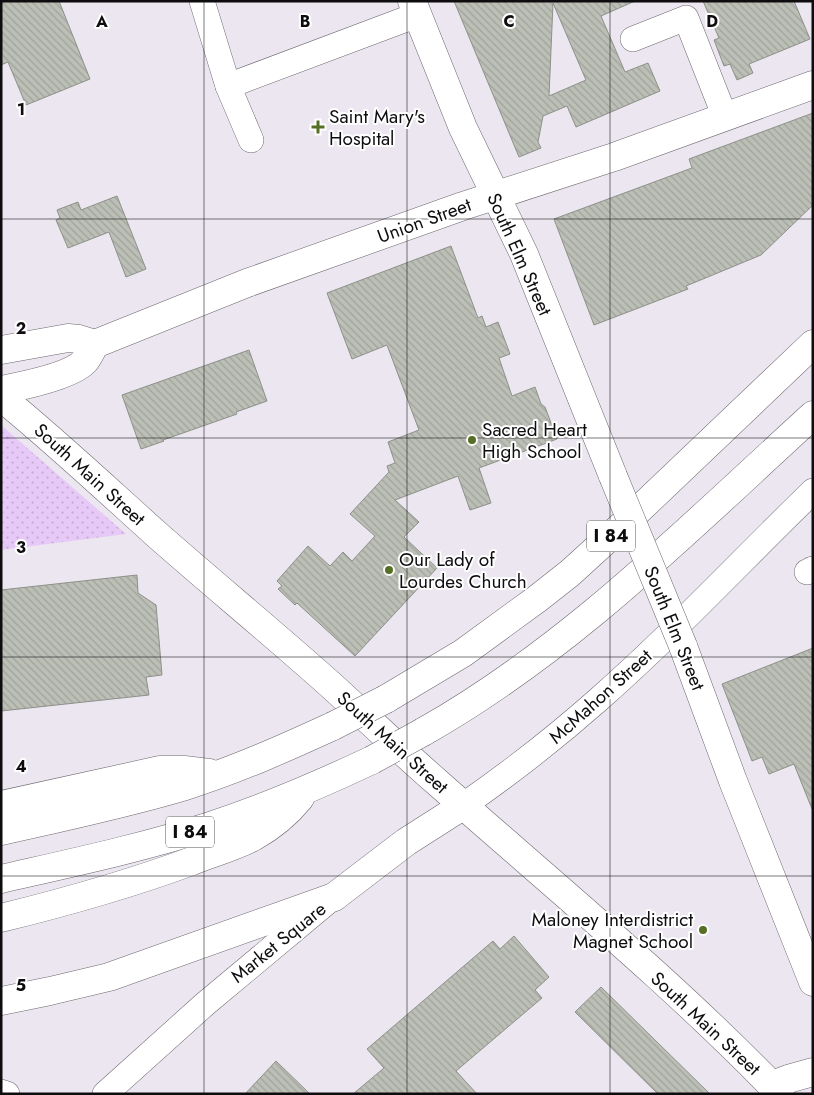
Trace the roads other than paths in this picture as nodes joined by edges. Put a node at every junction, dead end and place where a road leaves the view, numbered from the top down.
1 (202, 1) edge
2 (415, 8) edge
3 (687, 9) edge
4 (633, 39) dead end
5 (813, 85) edge
6 (228, 86) junction
7 (725, 117) junction
8 (251, 140) dead end
9 (495, 195) junction
10 (95, 344) junction
11 (813, 344) edge
12 (1, 350) edge
13 (1, 390) edge
14 (1, 397) edge
15 (813, 415) edge
16 (813, 491) edge
17 (218, 774) junction
18 (307, 790) junction
19 (1, 805) edge
20 (464, 805) junction
21 (1, 831) edge
22 (1, 880) edge
23 (334, 897) junction
24 (1, 918) edge
25 (813, 982) edge
26 (1, 1000) edge
27 (813, 1072) edge
28 (770, 1091) edge
29 (1, 1092) edge
30 (7, 1094) edge
31 (105, 1094) edge

1 - 6 street
2 - 6 street
2 - 9 main road, South Elm Street
3 - 4 street
3 - 7 street
5 - 7 main road, Union Street
6 - 8 street
7 - 9 main road, Union Street
9 - 10 main road, Union Street
9 - 25 main road, South Elm Street, bridge
10 - 12 main road
10 - 13 main road
11 - 17 main road, I 84, bridge
14 - 20 main road, South Main Street
15 - 18 main road, I 84, bridge
16 - 20 street, McMahon Street
17 - 19 main road
17 - 21 main road, I 84
18 - 22 main road, I 84
18 - 24 main road
20 - 23 main road, Market Square
20 - 28 main road, South Main Street
23 - 26 main road
23 - 31 street, Market Square
27 - 28 main road
29 - 30 street

